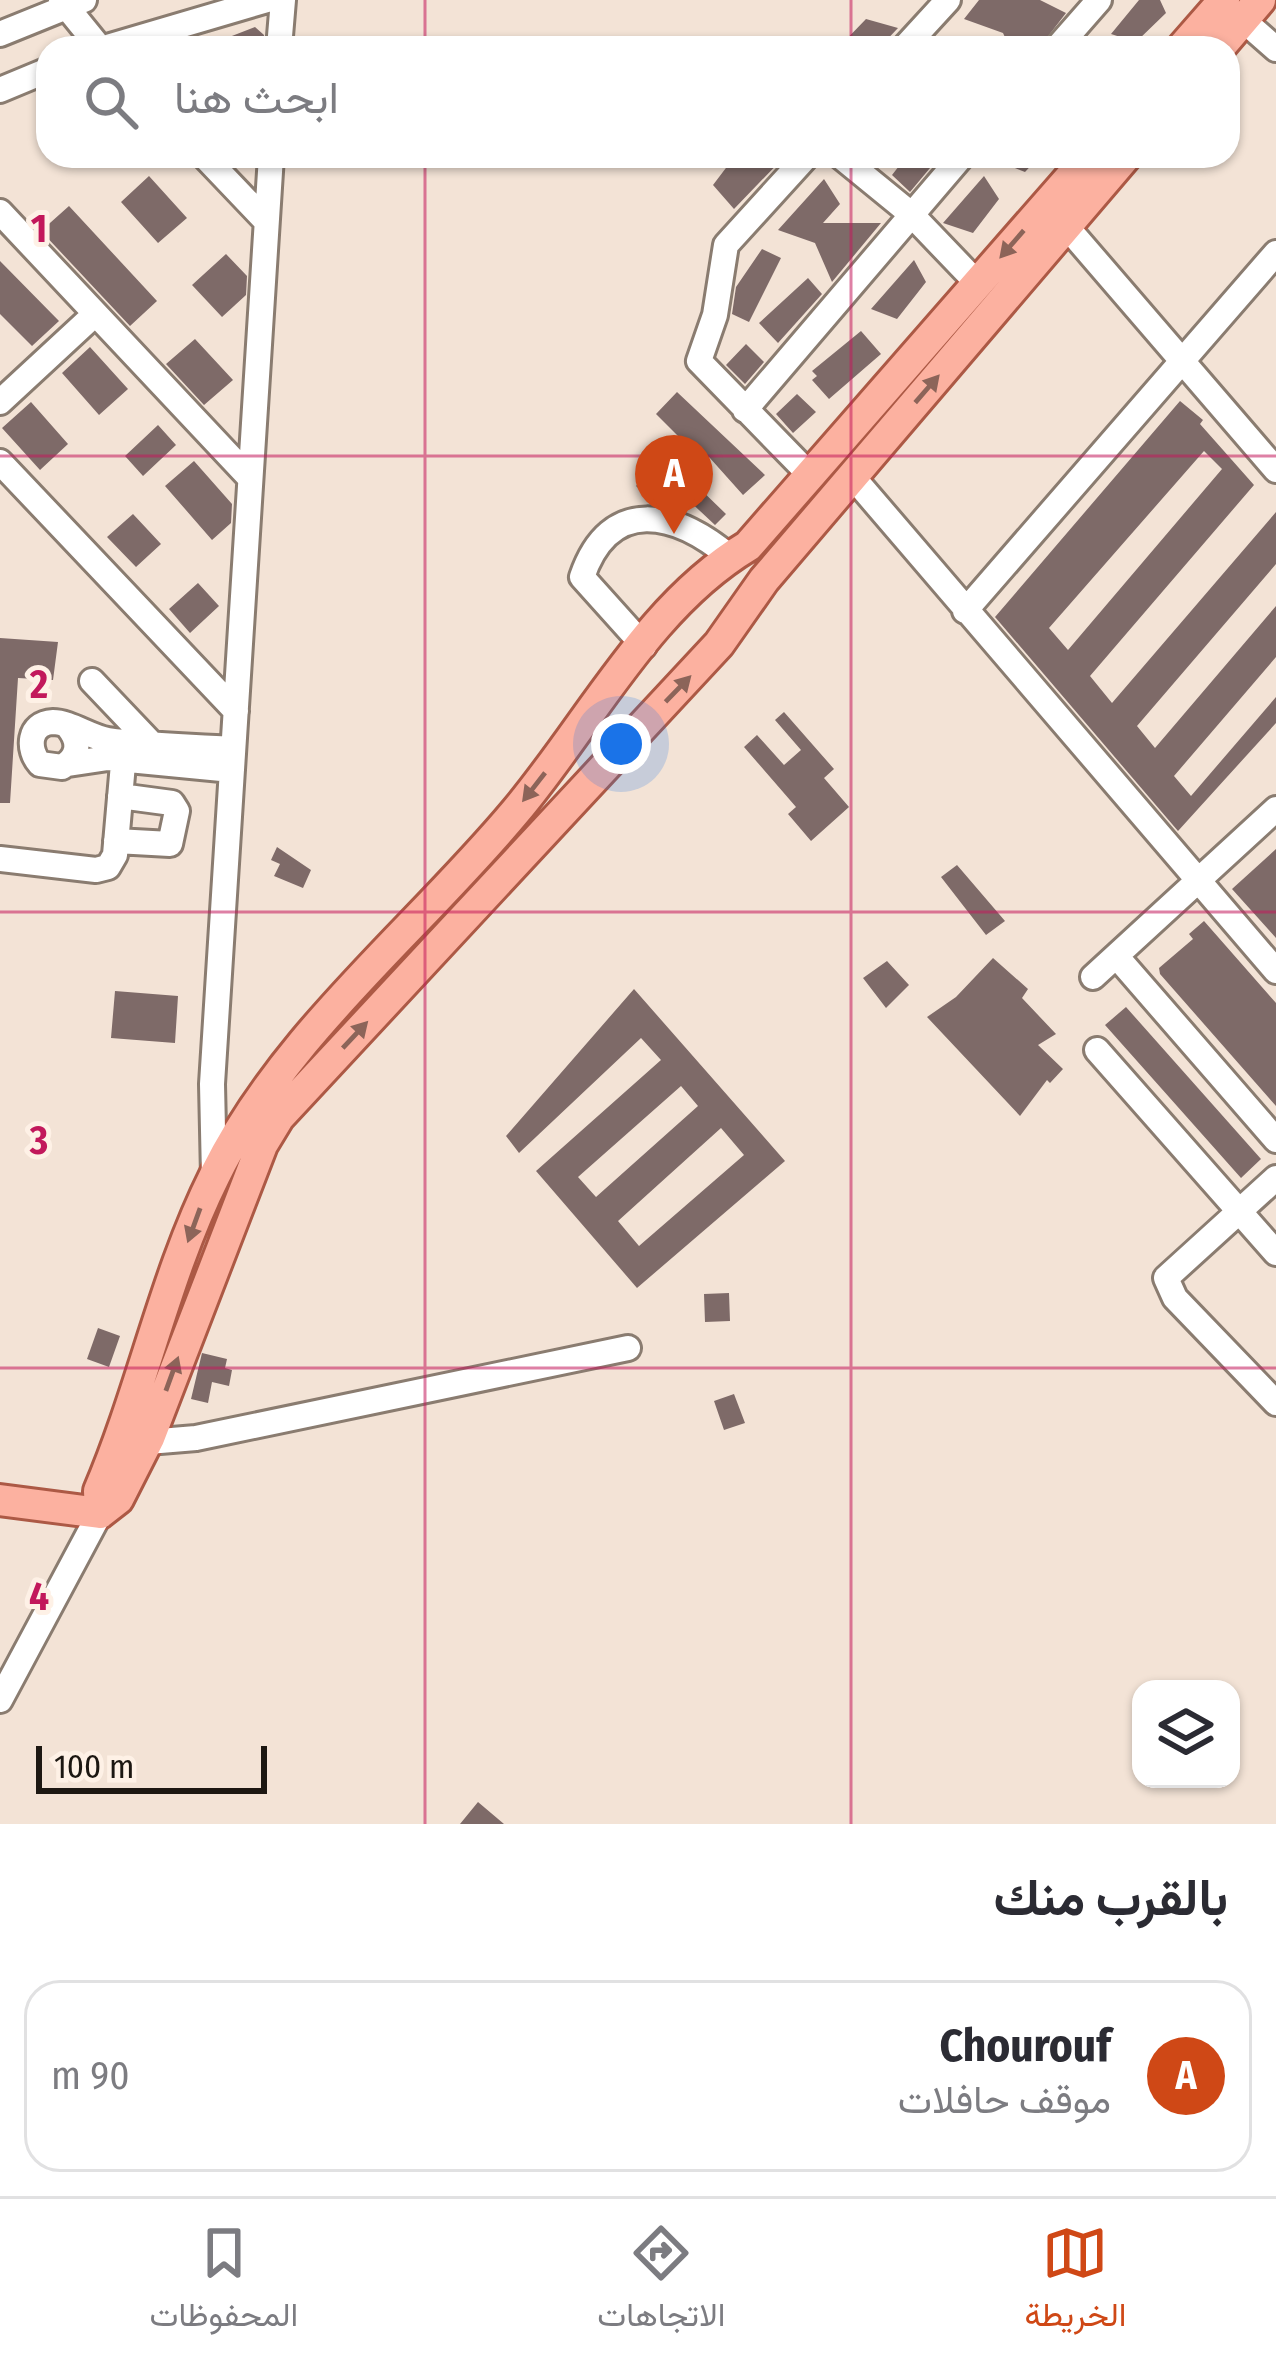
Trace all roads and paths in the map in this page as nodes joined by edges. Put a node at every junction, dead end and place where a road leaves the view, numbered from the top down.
1 (267, 0) edge
2 (283, 0) edge
3 (948, 0) edge
4 (1099, 0) edge
5 (70, 2) edge
6 (1233, 4) edge
7 (0, 34) edge
8 (94, 36) edge
9 (143, 36) edge
10 (280, 36) edge
11 (915, 36) edge
12 (1068, 36) edge
13 (1196, 36) edge
14 (1223, 36) edge
15 (1276, 49) edge
16 (36, 75) edge
17 (0, 90) edge
18 (215, 168) edge
19 (270, 168) edge
20 (797, 168) edge
21 (855, 168) edge
22 (951, 168) edge
23 (1079, 168) edge
24 (1116, 168) edge
25 (0, 212) edge
26 (911, 214) junction
27 (266, 221) junction
28 (1066, 226) junction
29 (1276, 253) edge
30 (978, 284) junction
31 (94, 315) junction
32 (1181, 363) junction
33 (0, 402) edge
34 (745, 410) junction
35 (0, 462) edge
36 (1276, 470) edge
37 (810, 475) junction
38 (852, 476) junction
39 (250, 478) junction
40 (0, 491) edge
41 (28, 493) junction
42 (722, 562) junction
43 (752, 602) junction
44 (964, 611) junction
45 (644, 646) junction
46 (92, 681) dead end
47 (604, 697) junction
48 (236, 711) junction
49 (642, 724) junction
50 (69, 728) junction
51 (151, 743) junction
52 (124, 750) junction
53 (233, 760) junction
54 (68, 764) junction
55 (120, 796) junction
56 (1276, 809) edge
57 (116, 841) junction
58 (0, 859) edge
59 (1200, 881) junction
60 (1118, 958) junction
61 (1276, 970) edge
62 (1093, 977) dead end
63 (1097, 1050) dead end
64 (1276, 1139) edge
65 (214, 1176) junction
66 (1276, 1178) edge
67 (1240, 1211) junction
68 (1276, 1253) edge
69 (628, 1348) dead end
70 (1276, 1403) edge
71 (148, 1438) junction
72 (116, 1450) junction
73 (0, 1500) edge
74 (100, 1513) junction
75 (0, 1700) edge

1 - 9 street
2 - 10 street
3 - 11 street
4 - 12 street
5 - 7 street
5 - 8 street
6 - 13 main road
6 - 14 main road
6 - 15 street
16 - 17 street
18 - 27 street
19 - 27 street
20 - 34 street
21 - 26 street
22 - 26 street
23 -> 30 main road
24 - 28 main road
25 - 31 street
26 - 30 street
26 - 34 street
27 - 39 street
28 - 32 street
38 -> 28 main road
29 - 32 street
30 - 37 main road
31 - 33 street
31 - 39 street
32 - 36 street
32 - 44 street
34 - 37 street
35 - 41 street
37 - 42 main road
38 - 43 main road
38 - 44 street
39 - 48 street
40 - 41 street
41 - 48 street
42 - 43 main road
42 - 45 main road
42 - 45 street
49 -> 43 main road
44 - 59 street
45 - 47 main road
46 - 51 street
47 - 49 main road
47 -> 65 main road
48 - 53 street
71 -> 49 main road
50 - 52 street
50 - 54 street
50 - 54 street
51 - 52 street
51 - 53 street
52 - 53 street
52 - 54 street
52 - 55 street
53 - 65 street
55 - 57 street
55 - 57 street
56 - 59 street
57 - 58 street
59 - 60 street
59 - 61 street
60 - 62 street
60 - 64 street
63 - 67 street
65 -> 72 main road
66 - 67 street
67 - 68 street
67 - 70 street
69 - 71 street
71 - 72 street
71 - 74 main road
72 - 74 main road
73 - 74 main road
74 - 75 street

